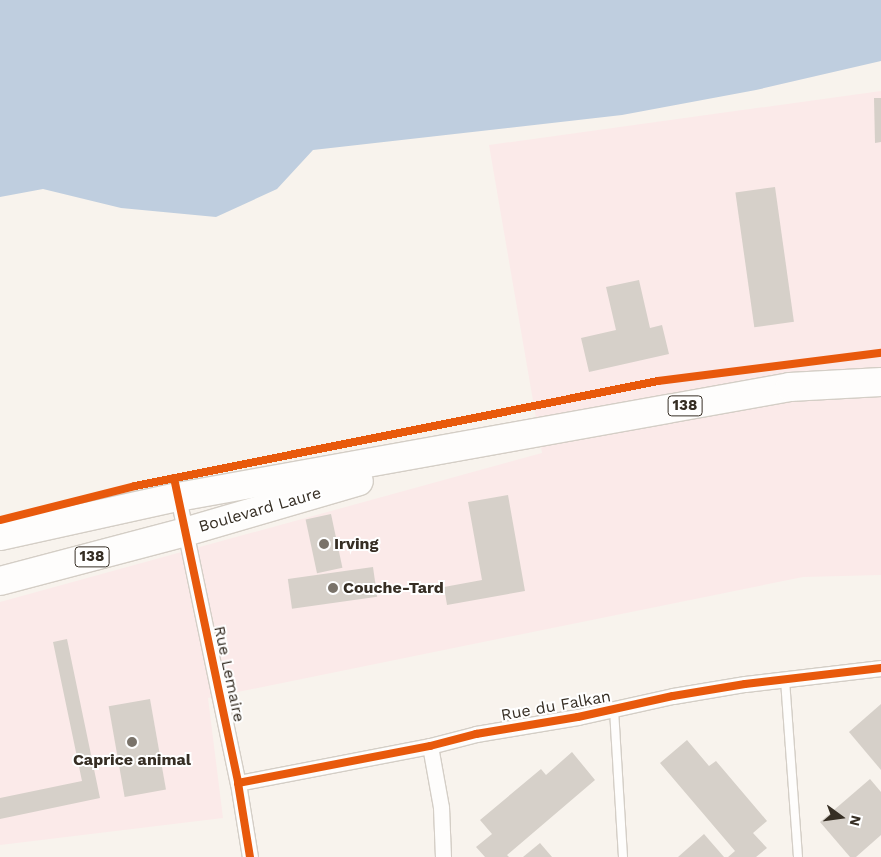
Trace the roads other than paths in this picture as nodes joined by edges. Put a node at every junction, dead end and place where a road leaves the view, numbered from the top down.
1 (881, 382) edge
2 (490, 442) junction
3 (178, 497) junction
4 (185, 532) junction
5 (0, 536) edge
6 (0, 581) edge
7 (881, 668) edge
8 (786, 680) junction
9 (614, 710) junction
10 (430, 746) junction
11 (238, 783) junction
12 (250, 857) edge
13 (443, 857) edge
14 (623, 857) edge
15 (798, 857) edge

1 - 2 highway, Boulevard Laure / 138
2 - 3 highway, Boulevard Laure / 138
2 - 4 highway, Boulevard Laure / 138
3 - 4 street, Rue Lemaire
3 - 5 highway, Boulevard Laure / 138
4 - 6 highway, Boulevard Laure / 138
4 - 11 street, Rue Lemaire
7 - 8 street, Rue du Falkan
8 - 9 street, Rue du Falkan
8 - 15 lane
9 - 10 street, Rue du Falkan
9 - 14 lane
10 - 11 street, Rue du Falkan
10 - 13 street
11 - 12 street, Rue Lemaire

